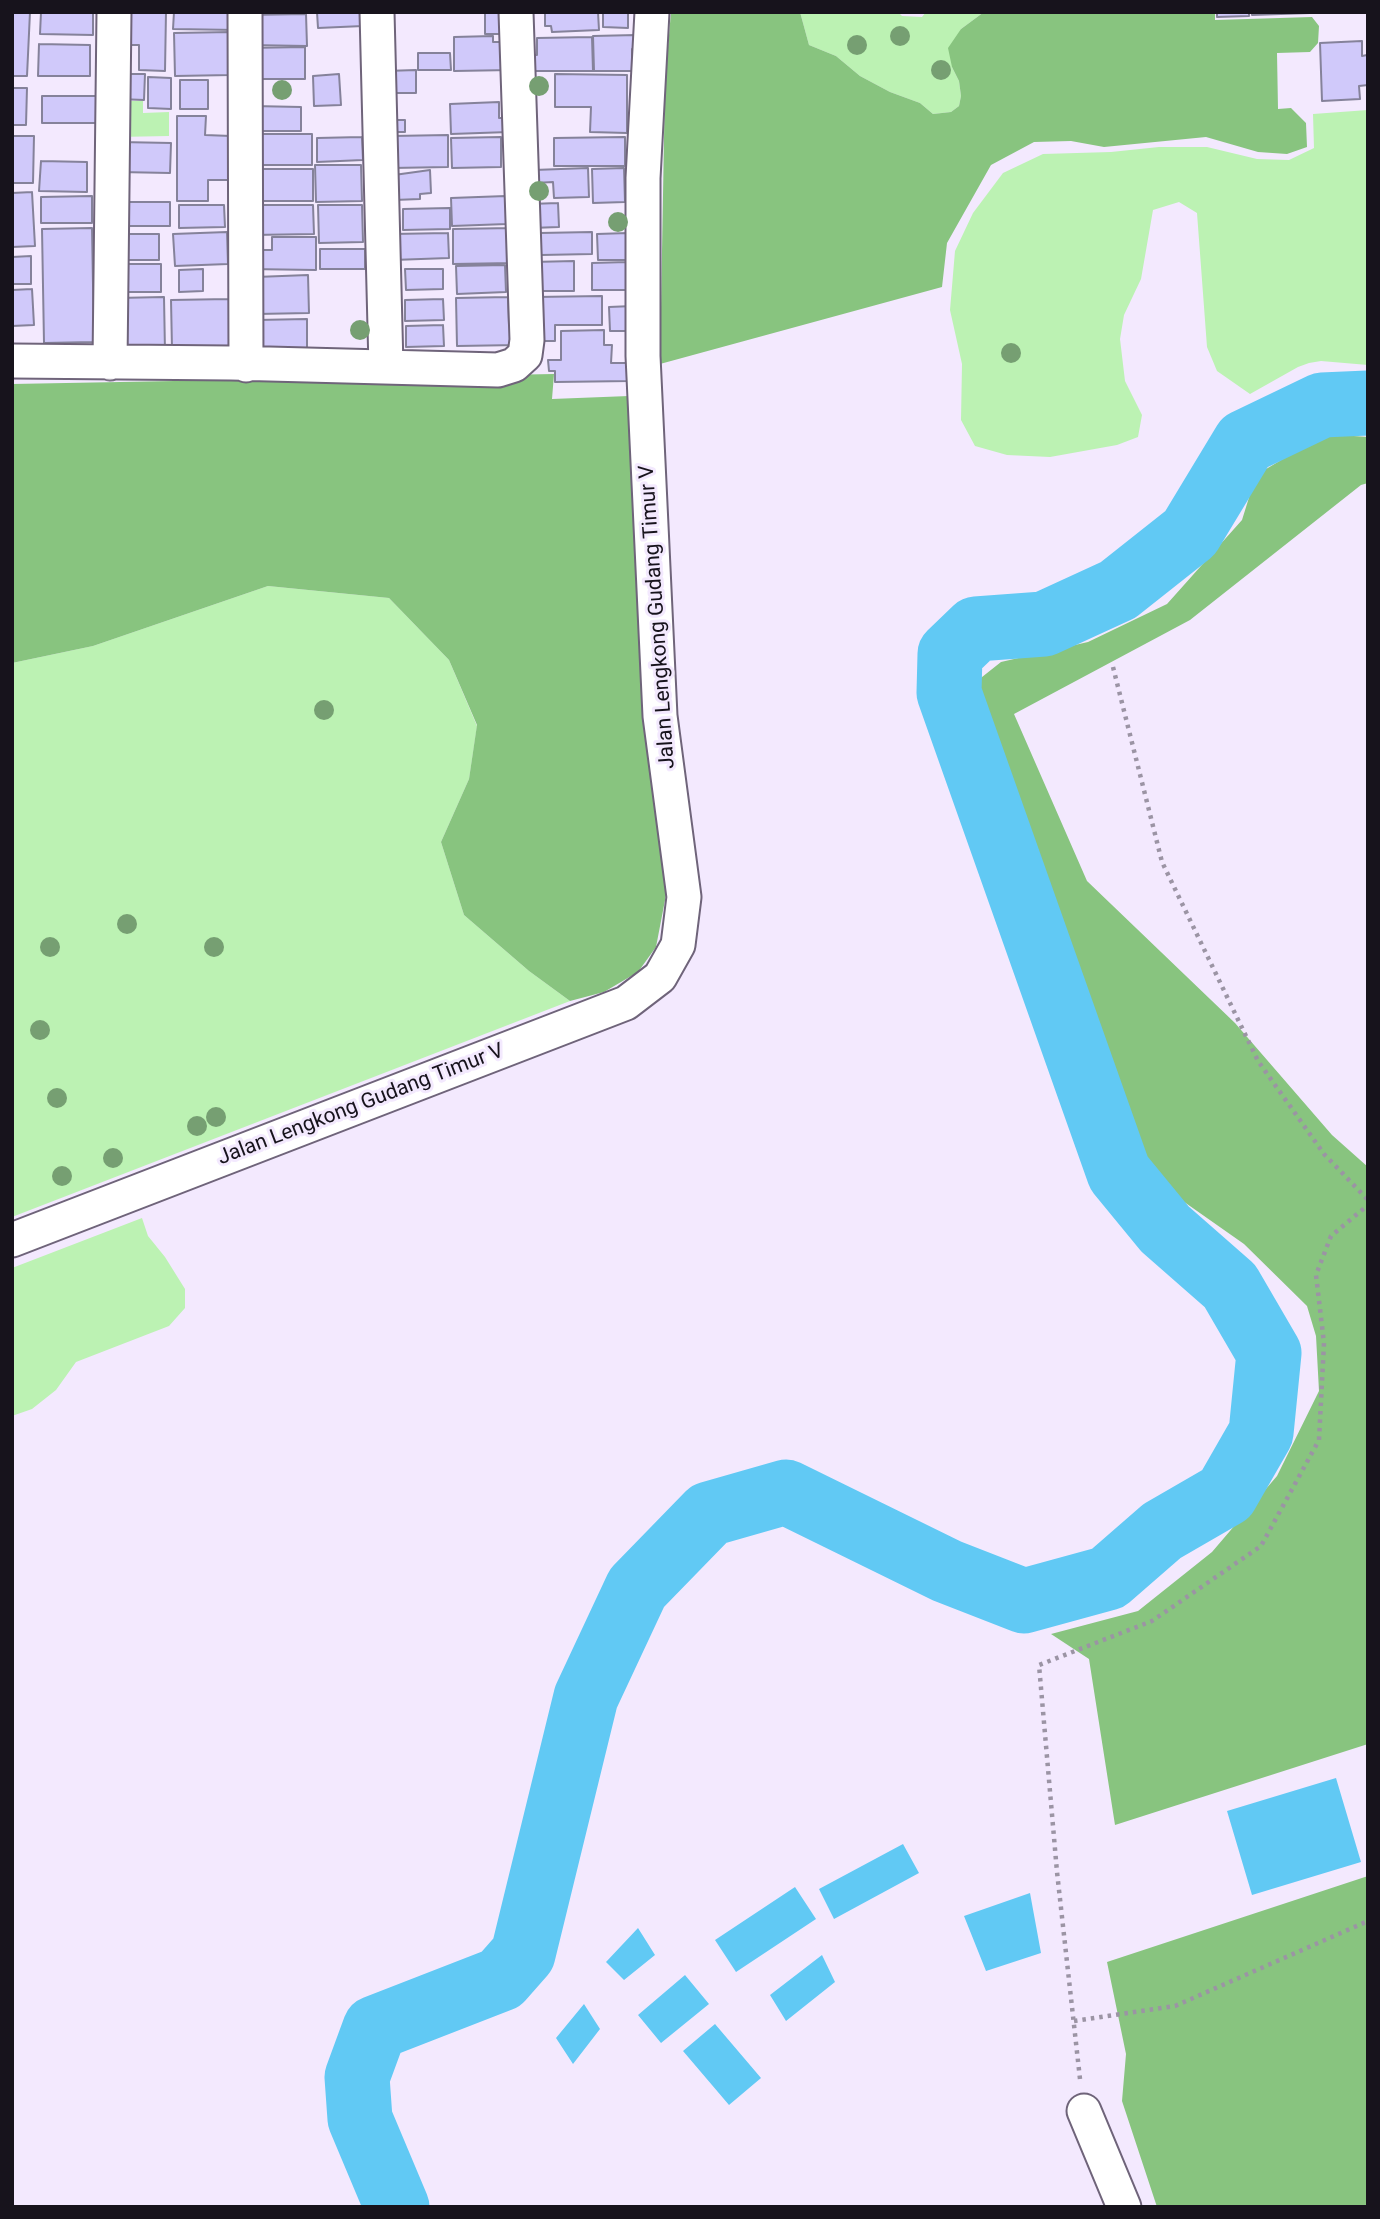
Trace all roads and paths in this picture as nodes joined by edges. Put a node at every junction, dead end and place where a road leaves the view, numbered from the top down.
1 (114, 12) edge
2 (245, 12) edge
3 (377, 12) edge
4 (516, 12) edge
5 (652, 12) edge
6 (12, 361) edge
7 (110, 363) junction
8 (246, 365) junction
9 (386, 367) junction
10 (1114, 667) dead end
11 (1368, 1202) edge
12 (12, 1240) edge
13 (1368, 1920) edge
14 (1074, 2021) junction
15 (1084, 2111) joint
16 (1124, 2207) edge

1 - 7 street
2 - 8 street
3 - 9 street
4 - 9 street
5 - 12 street, Jalan Lengkong Gudang Timur V
6 - 7 street
7 - 8 street
8 - 9 street
10 - 11 path
11 - 14 path
13 - 14 path
14 - 15 path
15 - 16 street

